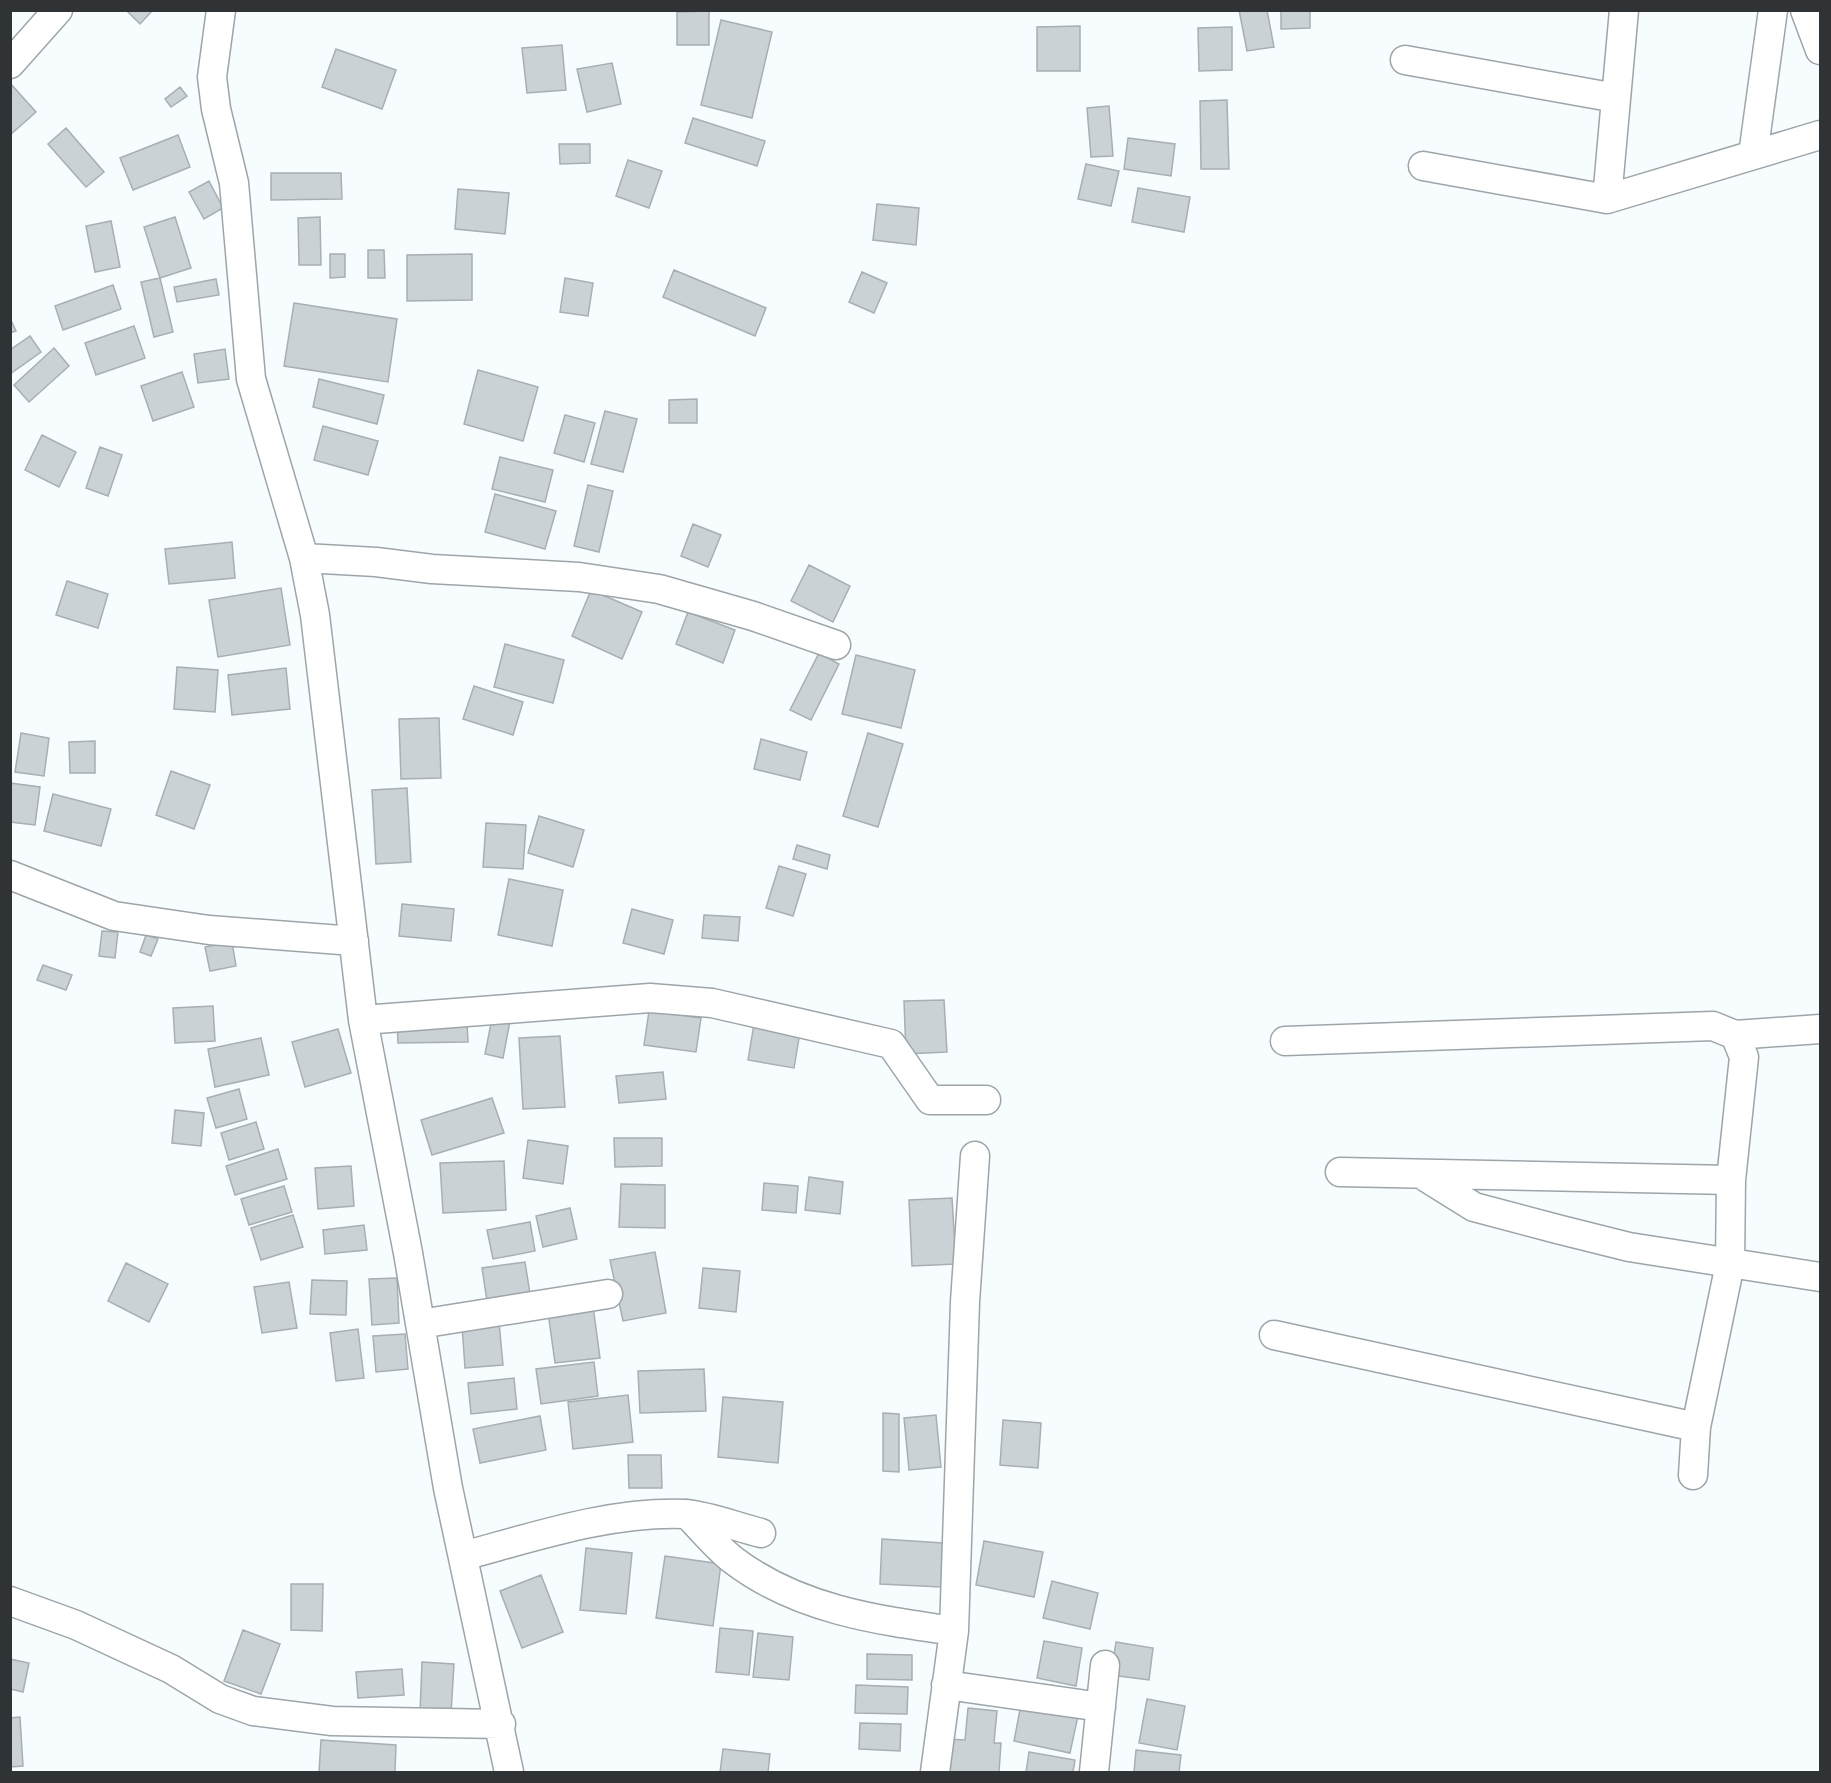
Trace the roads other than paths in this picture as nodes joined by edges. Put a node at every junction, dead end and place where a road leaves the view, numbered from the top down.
1 (58, 10) edge
2 (221, 10) edge
3 (1624, 10) edge
4 (1773, 10) edge
5 (1805, 10) edge
6 (1821, 50) edge
7 (1405, 60) dead end
8 (10, 64) edge
9 (1616, 99) junction
10 (1821, 135) edge
11 (1753, 155) junction
12 (1423, 166) dead end
13 (1607, 198) junction
14 (304, 558) junction
15 (836, 645) dead end
16 (10, 876) edge
17 (354, 941) junction
18 (363, 1020) junction
19 (1821, 1029) edge
20 (1735, 1035) junction
21 (1285, 1041) dead end
22 (986, 1100) dead end
23 (975, 1156) dead end
24 (1340, 1172) dead end
25 (1421, 1174) junction
26 (1731, 1180) junction
27 (1730, 1264) junction
28 (1821, 1277) edge
29 (608, 1294) dead end
30 (420, 1324) junction
31 (1274, 1335) dead end
32 (1696, 1427) junction
33 (1693, 1475) dead end
34 (687, 1514) junction
35 (761, 1533) dead end
36 (463, 1556) junction
37 (10, 1601) edge
38 (954, 1631) junction
39 (1105, 1665) dead end
40 (946, 1685) junction
41 (1101, 1707) junction
42 (501, 1724) junction
43 (509, 1773) edge
44 (935, 1773) edge
45 (1094, 1773) edge

1 - 8 street
2 - 14 street
3 - 9 street
4 - 11 street
5 - 6 street
7 - 9 street
9 - 13 street
10 - 11 street
11 - 13 street
12 - 13 street
14 - 15 street
14 - 17 street
16 - 17 street
17 - 18 street
18 - 22 street
18 - 30 street
19 - 20 street
20 - 21 street
20 - 26 street
23 - 38 street
24 - 25 street
25 - 26 street
25 - 27 street
26 - 27 street
27 - 28 street
27 - 32 street
29 - 30 street
30 - 36 street
31 - 32 street
32 - 33 street
34 - 35 street
34 - 36 street
34 - 38 street
36 - 42 street
37 - 42 street
38 - 40 street
39 - 41 street
40 - 41 street
40 - 44 street
41 - 45 street
42 - 43 street

